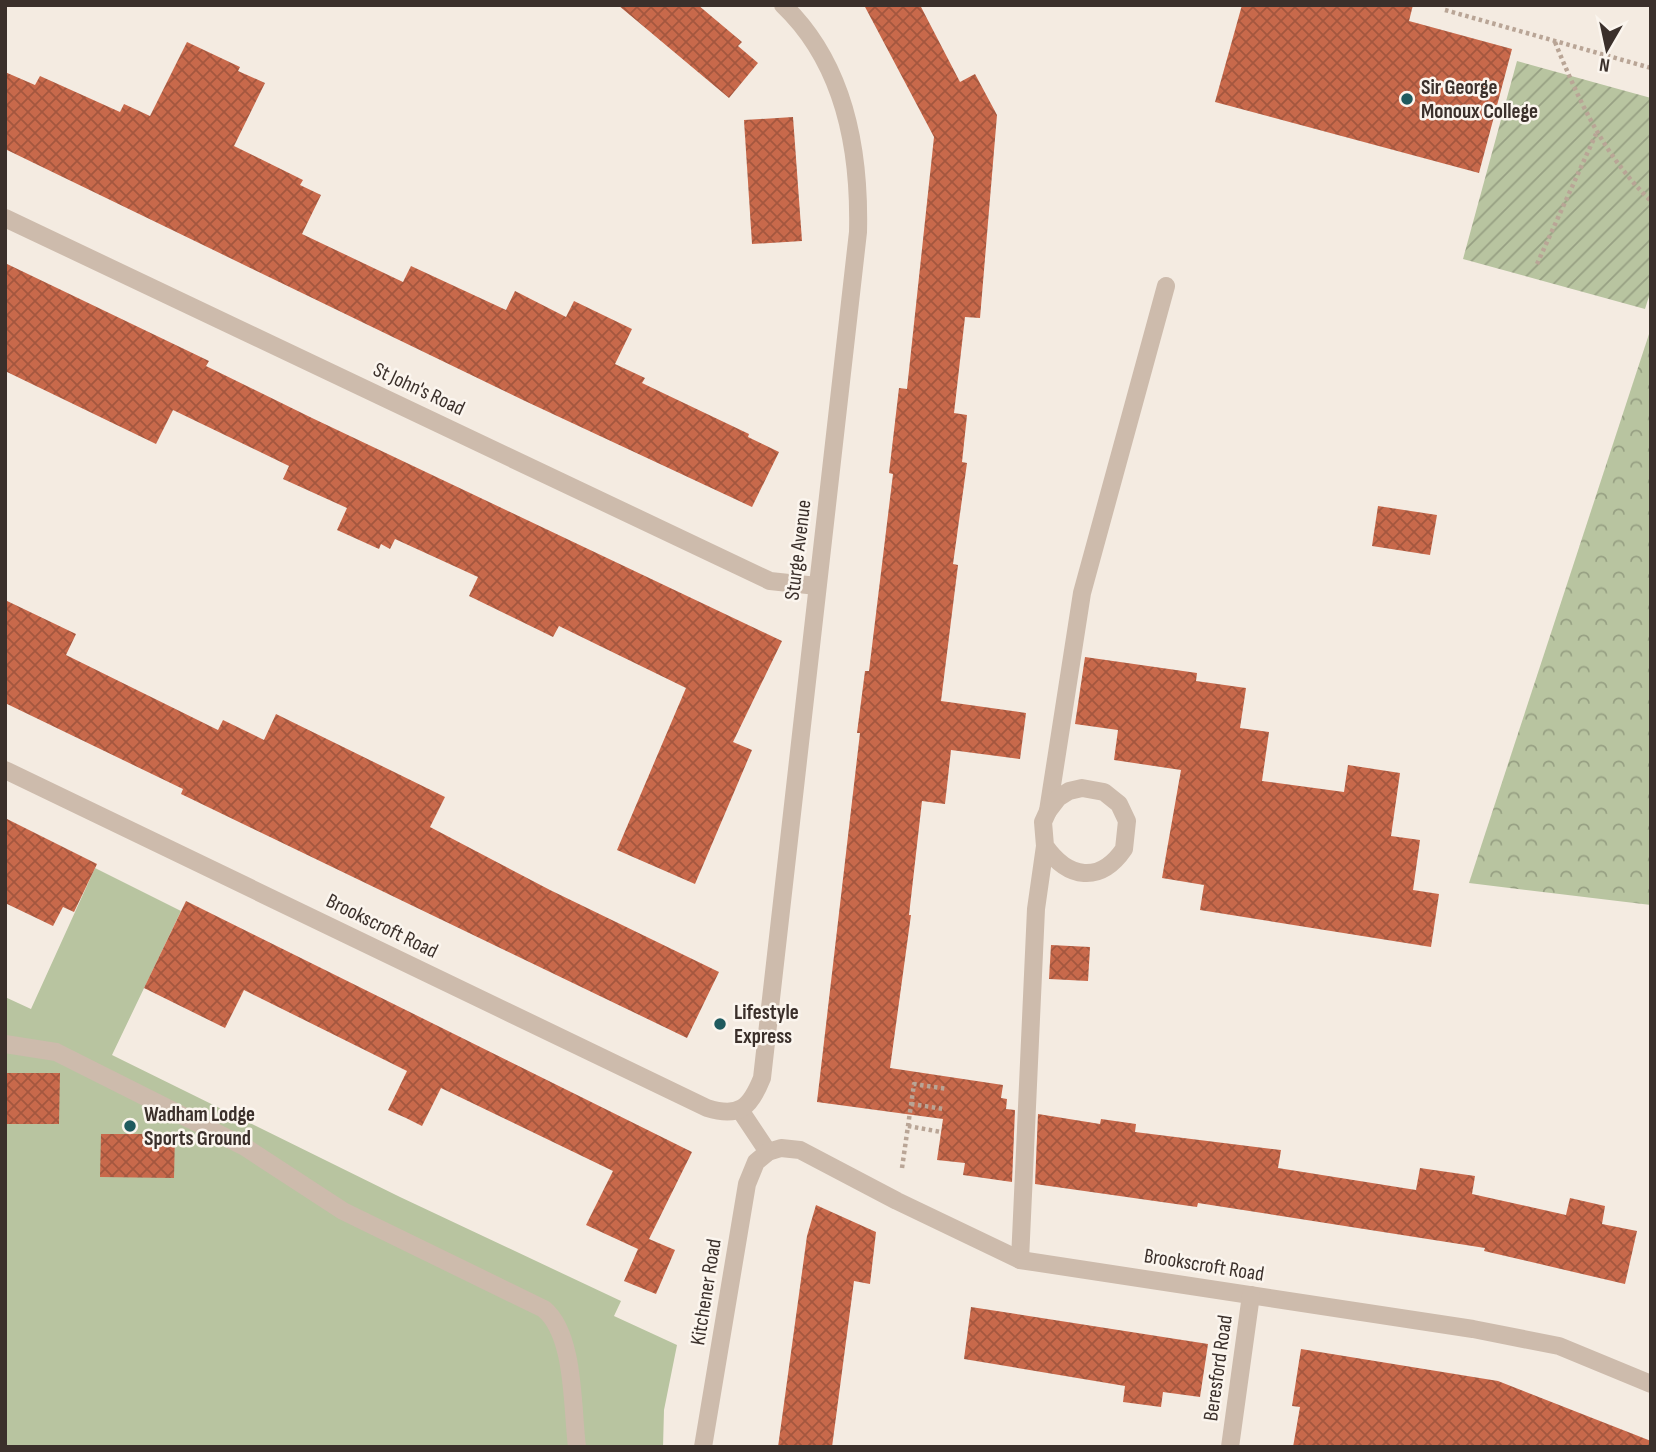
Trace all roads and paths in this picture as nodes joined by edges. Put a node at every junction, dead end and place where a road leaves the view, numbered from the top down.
1 (783, 5) edge
2 (1446, 10) dead end
3 (1555, 41) junction
4 (1651, 68) edge
5 (1597, 133) junction
6 (1651, 201) edge
7 (5, 218) edge
8 (1537, 264) dead end
9 (1166, 286) dead end
10 (817, 586) junction
11 (5, 770) edge
12 (1048, 811) junction
13 (1045, 846) junction
14 (5, 1044) edge
15 (947, 1089) dead end
16 (911, 1104) junction
17 (944, 1109) dead end
18 (740, 1110) junction
19 (908, 1126) junction
20 (941, 1132) dead end
21 (768, 1152) junction
22 (897, 1201) junction
23 (1020, 1260) junction
24 (1251, 1295) junction
25 (1651, 1384) edge
26 (577, 1447) edge
27 (703, 1447) edge
28 (1230, 1447) edge

1 - 10 street, Sturge Avenue
2 - 3 path
3 - 4 path
3 - 5 path
5 - 6 path
5 - 8 path
7 - 10 street, St John's Road
9 - 12 street
10 - 18 street, Sturge Avenue
11 - 18 street, Brookscroft Road
12 - 13 street
12 - 13 street
13 - 23 street
14 - 26 street
15 - 16 path
16 - 17 path
16 - 19 path
18 - 21 street
19 - 20 path
19 - 22 path
21 - 22 street, Brookscroft Road
21 - 27 street, Kitchener Road
22 - 23 street, Brookscroft Road
23 - 24 street, Brookscroft Road
24 - 25 street, Brookscroft Road
24 - 28 street, Beresford Road

